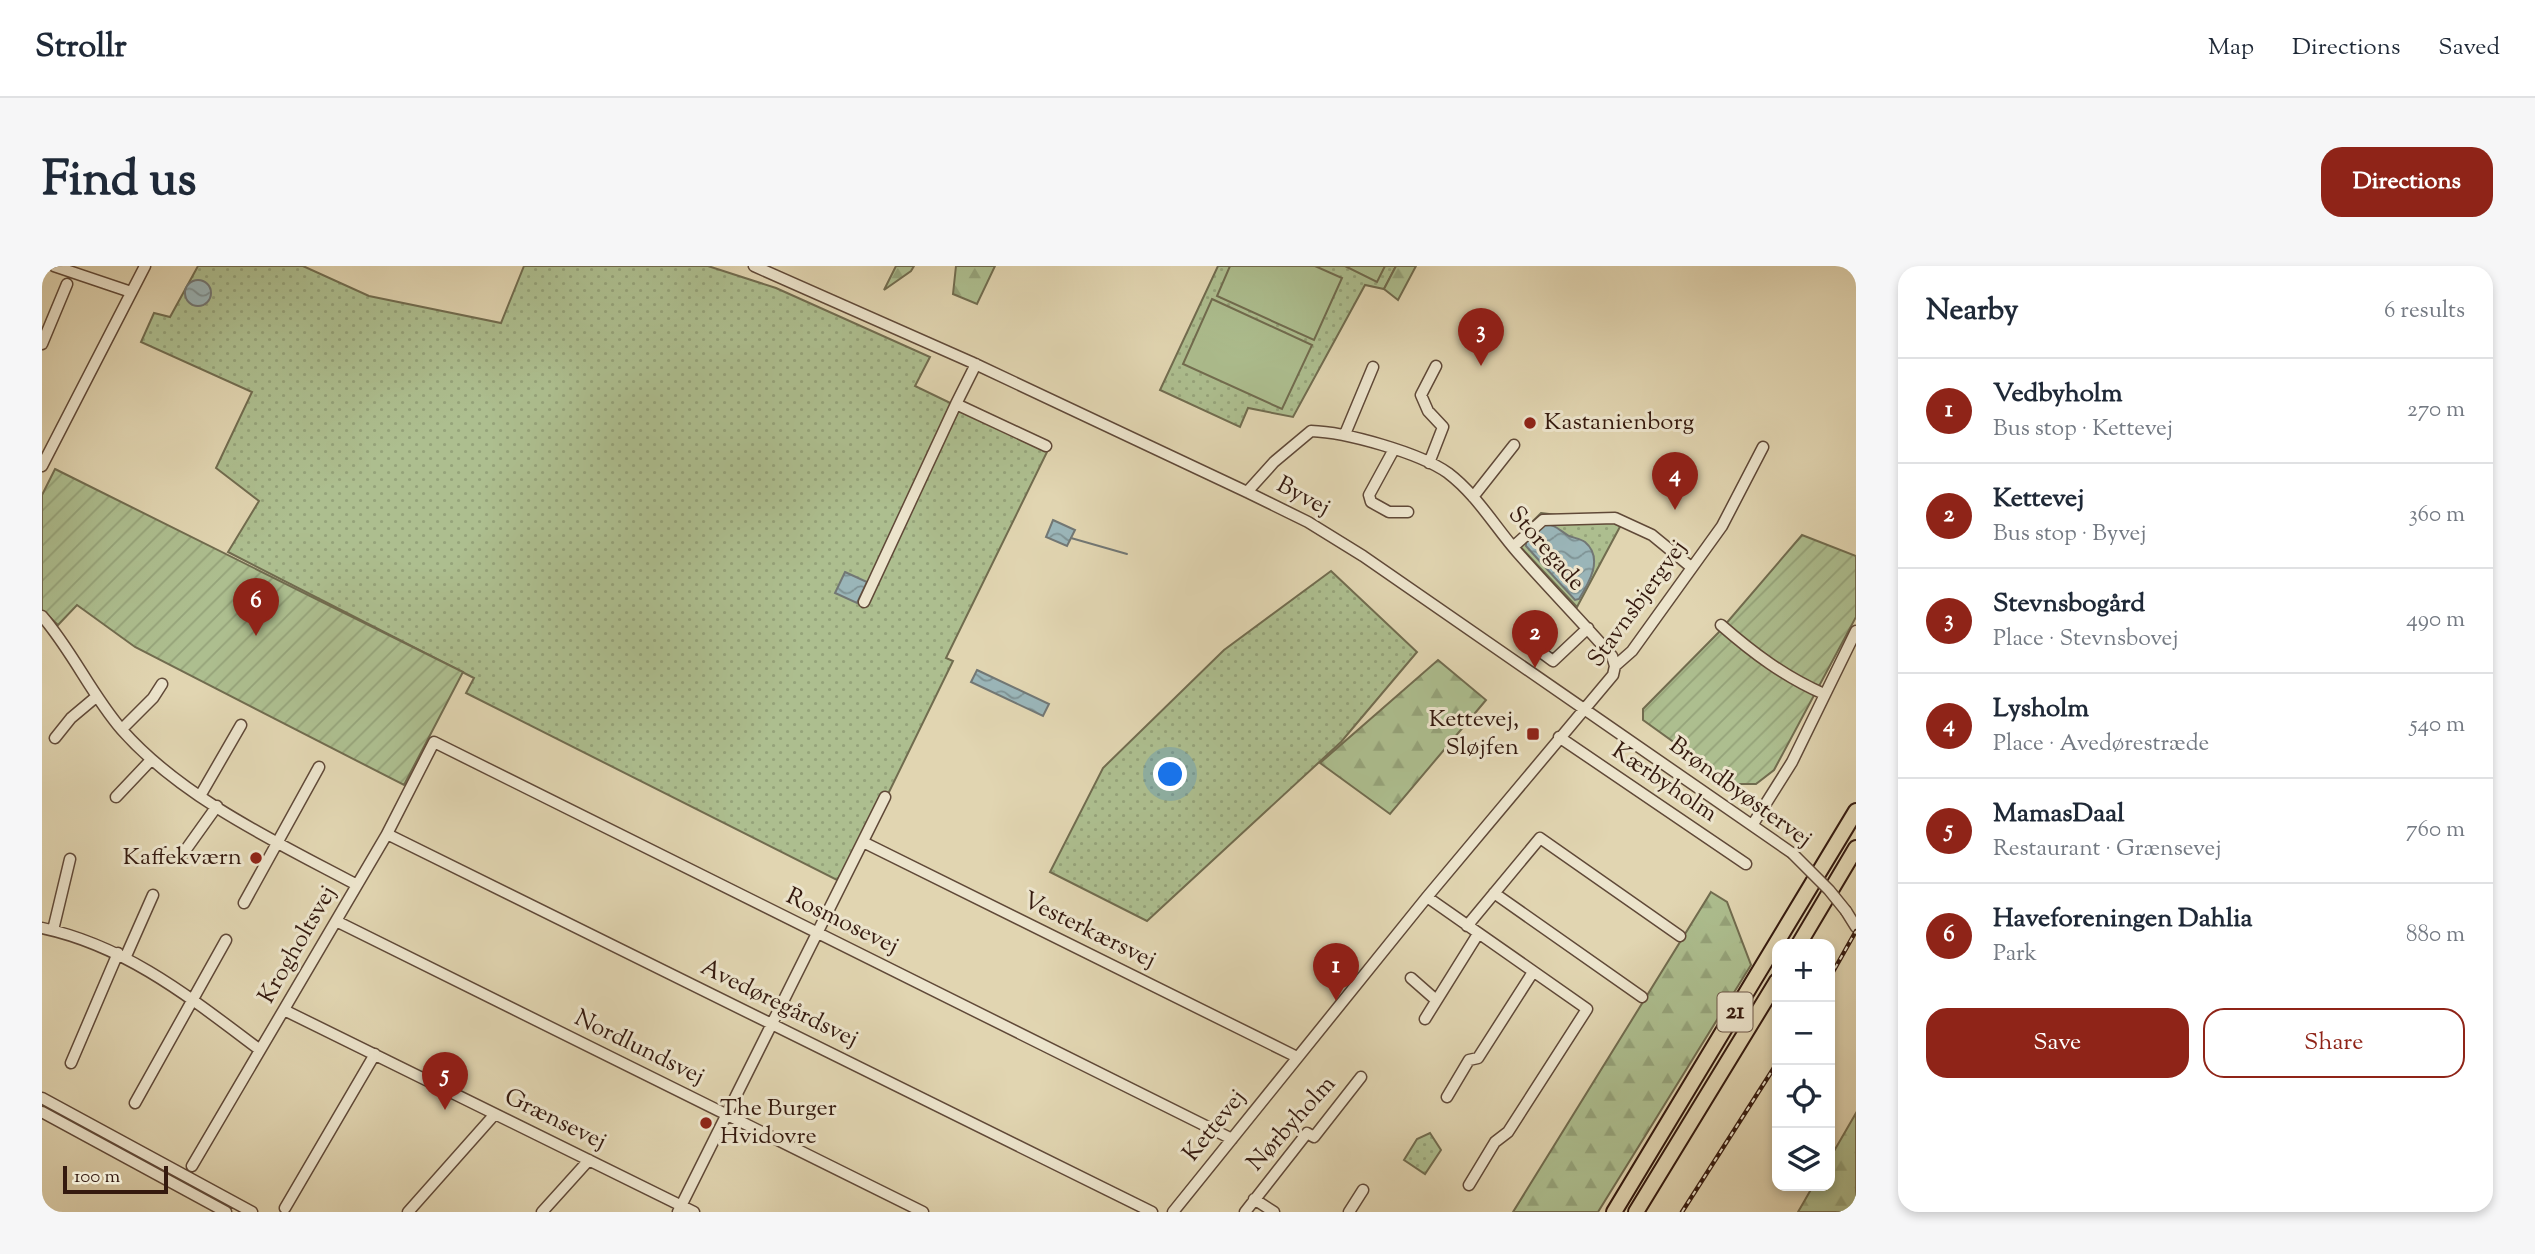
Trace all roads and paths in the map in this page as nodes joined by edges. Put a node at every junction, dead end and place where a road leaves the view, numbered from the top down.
1 (54, 266) edge
2 (145, 266) edge
3 (754, 266) edge
4 (67, 284) dead end
5 (131, 292) junction
6 (46, 324) edge
7 (42, 344) edge
8 (976, 364) junction
9 (1436, 366) dead end
10 (1373, 367) dead end
11 (956, 404) junction
12 (1345, 434) junction
13 (1514, 445) dead end
14 (1046, 446) dead end
15 (1762, 447) dead end
16 (1393, 450) junction
17 (1429, 463) junction
18 (42, 466) edge
19 (1247, 492) junction
20 (1473, 497) junction
21 (1408, 512) dead end
22 (1513, 547) junction
23 (1691, 566) junction
24 (864, 602) dead end
25 (42, 617) edge
26 (1721, 625) dead end
27 (1588, 628) junction
28 (1856, 631) edge
29 (1534, 647) dead end
30 (1615, 666) junction
31 (162, 684) dead end
32 (1824, 694) junction
33 (96, 697) junction
34 (1584, 710) junction
35 (241, 725) dead end
36 (122, 729) junction
37 (1559, 737) junction
38 (55, 738) dead end
39 (434, 742) joint
40 (151, 760) junction
41 (319, 767) dead end
42 (200, 796) junction
43 (116, 797) dead end
44 (885, 797) dead end
45 (217, 806) junction
46 (1856, 811) edge
47 (1754, 824) junction
48 (387, 834) junction
49 (280, 842) junction
50 (863, 842) junction
51 (1856, 848) edge
52 (182, 855) dead end
53 (70, 859) dead end
54 (1746, 864) dead end
55 (357, 885) junction
56 (1494, 893) junction
57 (153, 895) dead end
58 (1427, 897) junction
59 (244, 903) dead end
60 (336, 921) junction
61 (1854, 924) edge
62 (1467, 926) junction
63 (42, 928) edge
64 (54, 930) junction
65 (817, 932) junction
66 (1478, 934) junction
67 (1680, 936) dead end
68 (1802, 939) edge
69 (226, 940) dead end
70 (122, 955) junction
71 (1533, 972) junction
72 (1411, 978) dead end
73 (1772, 989) edge
74 (1643, 998) dead end
75 (193, 999) junction
76 (1436, 1000) junction
77 (284, 1010) junction
78 (1425, 1019) dead end
79 (772, 1024) junction
80 (260, 1049) junction
81 (375, 1054) junction
82 (1297, 1057) junction
83 (71, 1063) dead end
84 (1361, 1077) dead end
85 (1447, 1097) dead end
86 (42, 1098) edge
87 (135, 1102) dead end
88 (42, 1112) edge
89 (495, 1114) junction
90 (727, 1115) junction
91 (1232, 1139) junction
92 (589, 1160) junction
93 (192, 1166) dead end
94 (1469, 1185) dead end
95 (1363, 1190) dead end
96 (1254, 1199) junction
97 (285, 1208) dead end
98 (680, 1209) edge
99 (226, 1212) edge
100 (251, 1212) edge
101 (408, 1212) edge
102 (542, 1212) edge
103 (694, 1212) edge
104 (923, 1212) edge
105 (1152, 1212) edge
106 (1173, 1212) edge
107 (1245, 1212) edge
108 (1274, 1212) edge
109 (1349, 1212) edge
110 (1614, 1212) edge
111 (1636, 1212) edge

1 - 5 street
2 - 5 street
3 - 8 street, Byvej
4 - 6 street
5 - 18 street
6 - 7 street
8 - 11 street
8 - 19 street, Byvej
9 - 17 street
10 - 12 street
11 - 14 street
11 - 24 street
12 - 16 street, Storegade
12 - 19 street, Storegade
13 - 20 street, Storegade
15 - 23 street, Stavnsbjergvej
16 - 17 street, Storegade
16 - 21 street
17 - 20 street, Storegade
19 - 34 street, Byvej
20 - 22 street, Storegade
22 - 23 street
22 - 27 street, Storegade
23 - 30 street, Stavnsbjergvej
25 - 33 street
26 - 32 street
27 - 29 street, Storegade
27 - 30 street, Storegade
28 - 32 street
30 - 34 street, Stavnsbjergvej
31 - 36 street
32 - 47 street
33 - 36 street
33 - 38 street
34 - 37 street, Kettevej
34 - 47 street, Brøndbyøstervej
35 - 42 street
36 - 40 street
37 - 54 street, Kærbyholm
37 - 58 street, Kettevej
39 - 48 street, Krogholtsvej
39 - 65 street, Rosmosevej
40 - 42 street
40 - 43 street
41 - 49 street
42 - 45 street
44 - 50 street
45 - 49 street
45 - 52 street
46 - 110 highway, 21
47 - 61 street, Brøndbyøstervej, bridge
48 - 55 street, Krogholtsvej
48 - 79 street, Avedøregårdsvej
49 - 55 street
49 - 59 street
50 - 65 street
50 - 82 street, Vesterkærsvej
51 - 68 highway
53 - 64 street
55 - 60 street, Krogholtsvej
56 - 62 street
56 - 67 street
56 - 74 street
57 - 70 street
58 - 62 street
58 - 82 street, Kettevej
60 - 77 street, Krogholtsvej
60 - 90 street, Nordlundsvej
62 - 66 street
63 - 64 street
64 - 70 street
65 - 79 street
65 - 91 street, Rosmosevej
66 - 71 street
66 - 76 street
69 - 75 street
70 - 75 street
70 - 83 street
71 - 85 street
71 - 94 street
72 - 76 street
73 - 111 highway, 21
75 - 80 street
75 - 87 street
76 - 78 street
77 - 80 street, Krogholtsvej
77 - 81 street, Grænsevej
79 - 90 street
79 - 105 street, Avedøregårdsvej
80 - 93 street, Krogholtsvej
81 - 89 street, Grænsevej
81 - 97 street
82 - 91 street, Kettevej
84 - 96 street, Nørbyholm
86 - 100 street
88 - 99 street
89 - 92 street, Grænsevej
89 - 101 street
90 - 98 street
90 - 104 street, Nordlundsvej
91 - 106 street, Kettevej
92 - 98 street, Grænsevej
92 - 102 street
95 - 109 street
96 - 107 street, Nørbyholm
96 - 108 street, Nørbyholm
98 - 103 street, Grænsevej

